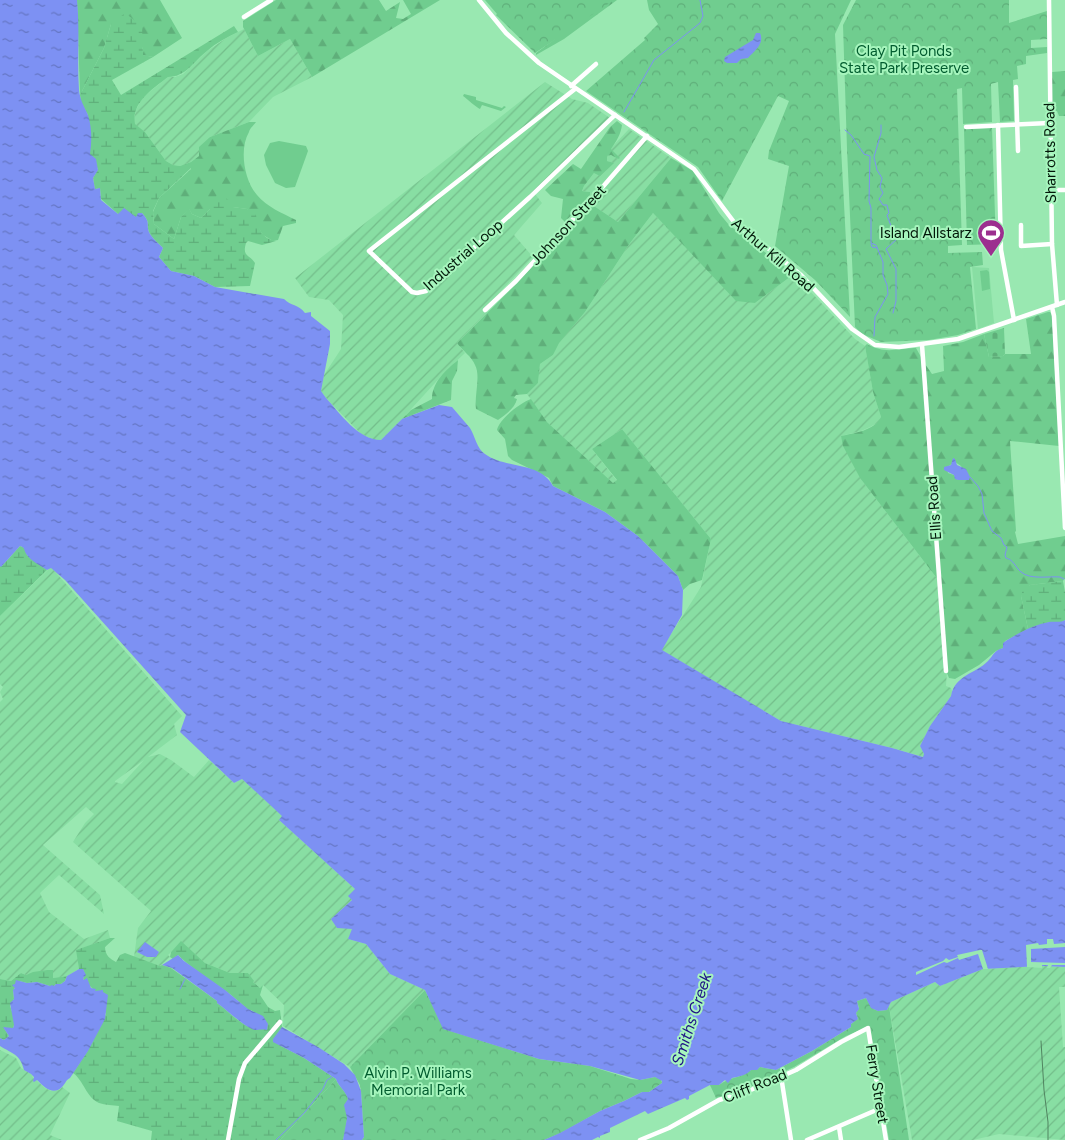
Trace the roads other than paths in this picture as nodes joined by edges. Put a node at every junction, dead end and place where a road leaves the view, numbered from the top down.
1 (271, 0) edge
2 (479, 0) edge
3 (1049, 0) edge
4 (244, 17) dead end
5 (596, 64) dead end
6 (573, 87) junction
7 (1016, 87) dead end
8 (615, 115) junction
9 (1049, 123) junction
10 (1017, 124) junction
11 (998, 125) junction
12 (966, 127) dead end
13 (647, 136) junction
14 (1018, 151) dead end
15 (1052, 190) junction
16 (1065, 190) edge
17 (1020, 225) dead end
18 (1052, 244) junction
19 (1065, 302) edge
20 (1054, 306) junction
21 (486, 310) dead end
22 (1014, 320) junction
23 (922, 345) junction
24 (1065, 528) edge
25 (946, 671) dead end
26 (280, 1022) dead end
27 (868, 1028) joint
28 (781, 1076) junction
29 (881, 1108) junction
30 (839, 1127) junction
31 (228, 1140) edge
32 (640, 1140) edge
33 (791, 1140) edge
34 (807, 1140) edge
35 (841, 1140) edge
36 (886, 1140) edge

1 - 4 street
2 - 6 street, Arthur Kill Road
3 - 9 street, Sharrotts Road
5 - 6 street, Industrial Loop
6 - 8 street, Arthur Kill Road
6 - 8 street, Industrial Loop
7 - 10 street
8 - 13 street, Arthur Kill Road
9 - 10 street
9 - 15 street, Sharrotts Road
10 - 11 street
10 - 14 street
11 - 12 street
11 - 22 street
13 - 21 street, Johnson Street
13 - 23 street, Arthur Kill Road
15 - 16 street
15 - 18 street, Sharrotts Road
17 - 18 street
18 - 20 street, Sharrotts Road
19 - 20 street, Arthur Kill Road
20 - 22 street, Arthur Kill Road
20 - 24 street, Sharrotts Road
22 - 23 street, Arthur Kill Road
23 - 25 street, Ellis Road
26 - 31 street
27 - 28 street, Cliff Road
27 - 29 street, Ferry Street
28 - 32 street, Cliff Road
28 - 33 street
29 - 30 street
29 - 36 street, Ferry Street
30 - 34 street
30 - 35 street

